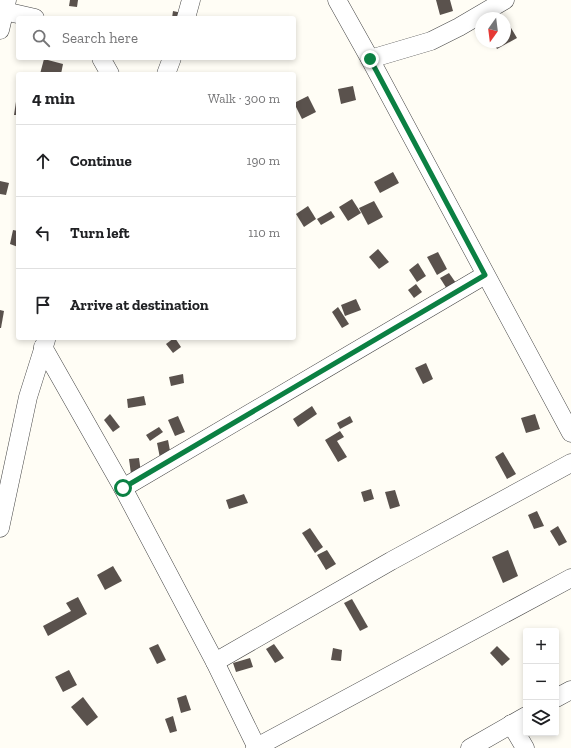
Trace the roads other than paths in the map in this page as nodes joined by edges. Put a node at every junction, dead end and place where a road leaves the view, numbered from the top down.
1 (191, 0) edge
2 (337, 0) edge
3 (505, 0) edge
4 (4, 7) edge
5 (29, 16) edge
6 (187, 16) edge
7 (0, 30) edge
8 (370, 59) junction
9 (102, 60) edge
10 (171, 60) edge
11 (109, 72) edge
12 (167, 72) edge
13 (485, 275) junction
14 (45, 343) edge
15 (571, 433) edge
16 (571, 463) edge
17 (123, 488) junction
18 (0, 528) edge
19 (571, 578) edge
20 (215, 662) junction
21 (571, 690) edge
22 (559, 696) edge
23 (518, 720) edge
24 (256, 748) edge
25 (470, 748) edge
26 (525, 748) edge

1 - 6 street
2 - 8 street
3 - 8 street
4 - 5 street
4 - 7 street
8 - 13 street
9 - 11 street
10 - 12 street
13 - 15 street
13 - 17 street
14 - 17 street
14 - 18 street
16 - 20 street
17 - 20 street
19 - 24 street
20 - 24 street
21 - 22 street
23 - 25 street
23 - 26 street

